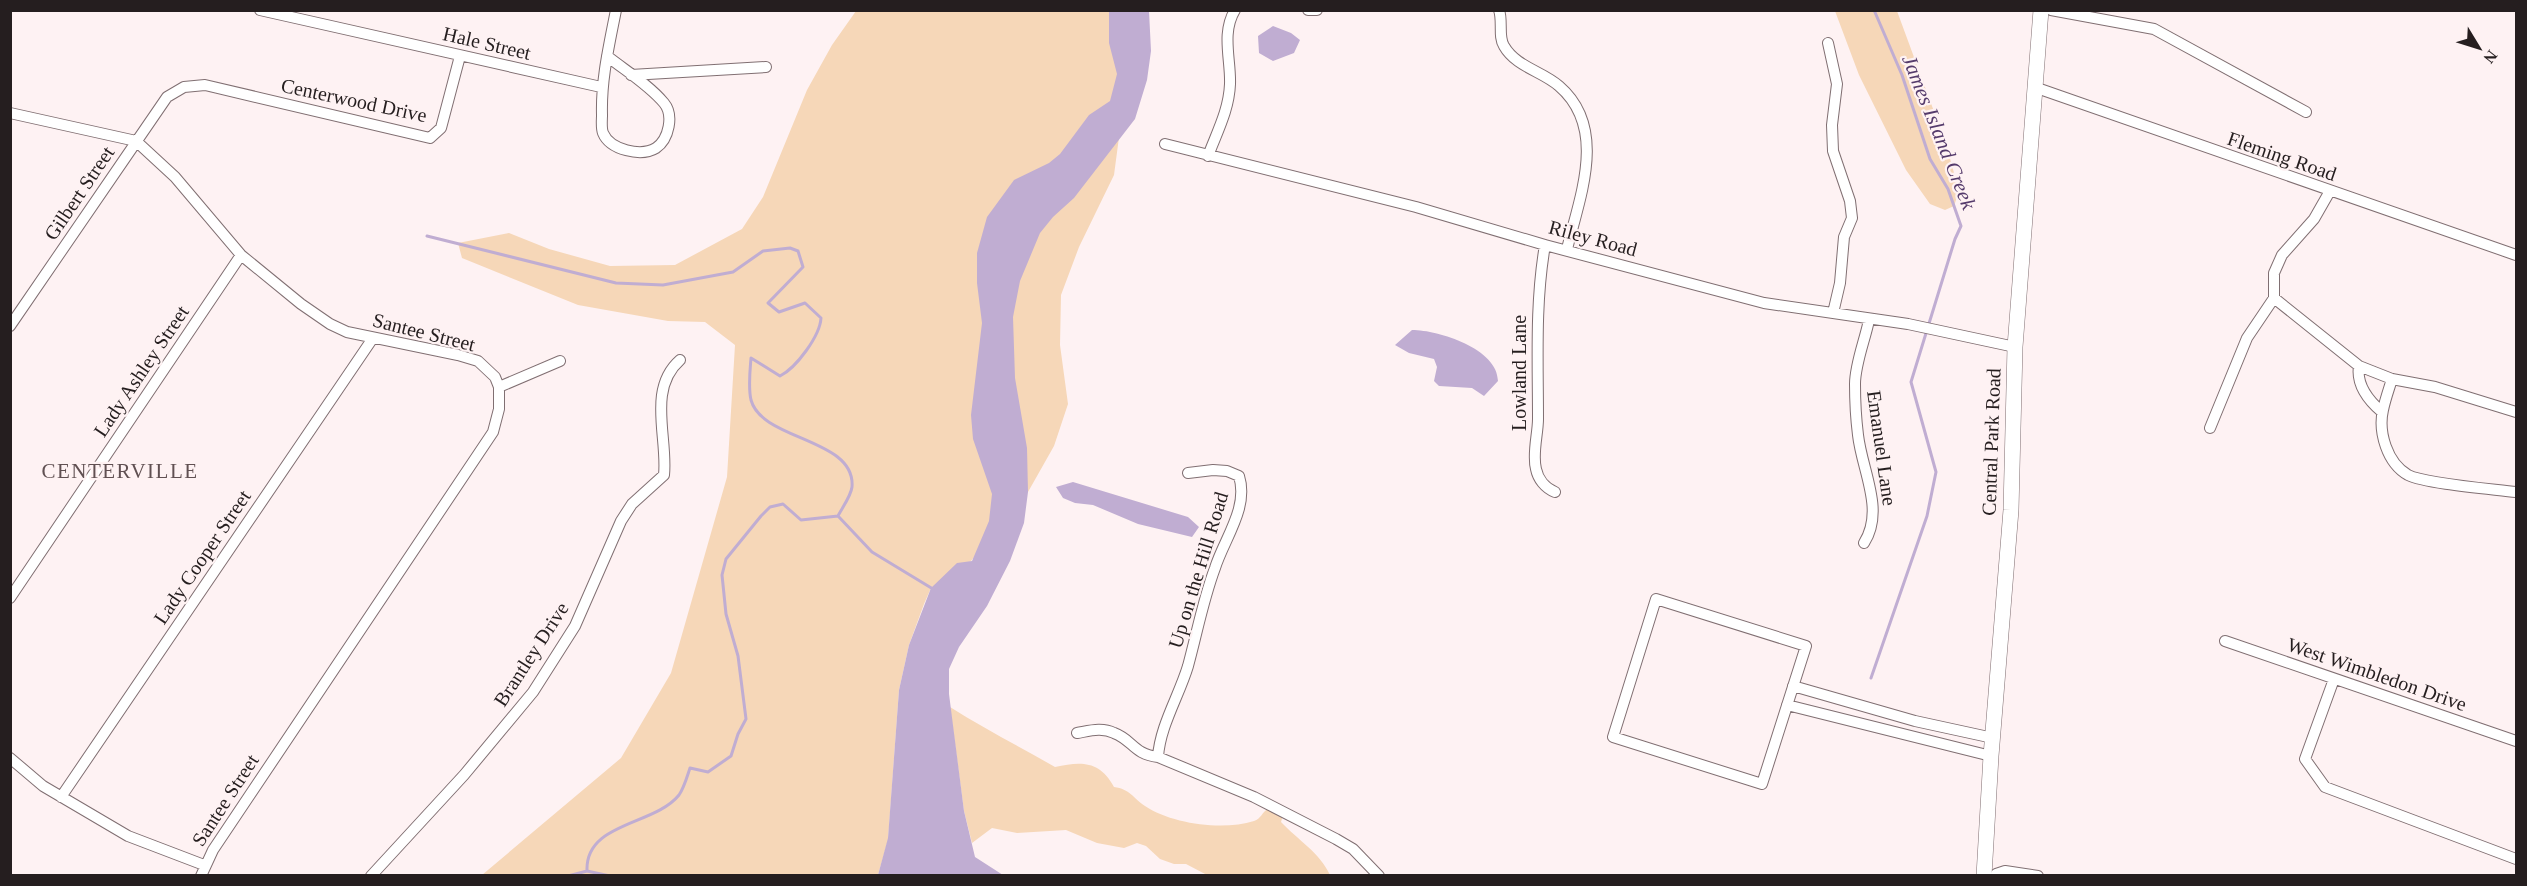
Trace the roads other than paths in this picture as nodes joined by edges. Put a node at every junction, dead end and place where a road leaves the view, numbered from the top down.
1 (260, 10) edge
2 (616, 10) edge
3 (1234, 10) edge
4 (1308, 10) edge
5 (1317, 10) edge
6 (1499, 10) edge
7 (2041, 10) edge
8 (2051, 10) edge
9 (1828, 43) dead end
10 (460, 56) junction
11 (607, 56) junction
12 (766, 67) dead end
13 (631, 75) junction
14 (184, 87) joint
15 (601, 87) junction
16 (2037, 88) junction
17 (2306, 112) dead end
18 (10, 113) edge
19 (136, 141) junction
20 (1165, 144) dead end
21 (1208, 156) junction
22 (2330, 191) junction
23 (1545, 245) junction
24 (1567, 249) junction
25 (241, 255) junction
26 (2517, 255) edge
27 (2274, 298) junction
28 (1833, 313) junction
29 (1869, 320) junction
30 (10, 326) edge
31 (373, 338) junction
32 (2015, 347) junction
33 (680, 360) dead end
34 (560, 361) dead end
35 (2359, 366) junction
36 (2392, 379) junction
37 (499, 387) junction
38 (2382, 412) junction
39 (2517, 412) edge
40 (2210, 428) dead end
41 (1188, 473) dead end
42 (1555, 492) dead end
43 (2517, 492) edge
44 (1864, 543) dead end
45 (10, 598) edge
46 (2225, 641) dead end
47 (2334, 679) junction
48 (1793, 686) junction
49 (1787, 705) junction
50 (1077, 733) dead end
51 (1993, 738) junction
52 (2517, 741) edge
53 (1990, 756) junction
54 (10, 758) edge
55 (1158, 758) junction
56 (61, 798) junction
57 (2517, 859) edge
58 (203, 870) edge
59 (1991, 874) edge
60 (371, 876) edge
61 (1379, 876) edge
62 (2038, 876) edge

1 - 10 street, Hale Street
2 - 11 street
3 - 21 street
4 - 5 street
6 - 24 street
7 - 16 street, Central Park Road
8 - 17 street
9 - 28 street
10 - 14 street, Centerwood Drive
10 - 15 street, Hale Street
11 - 13 street
11 - 15 street
12 - 13 street
13 - 15 street
14 - 19 street, Gilbert Street
16 - 22 street, Fleming Road
16 - 32 street, Central Park Road
18 - 19 street
19 - 25 street, Santee Street
19 - 30 street, Gilbert Street
20 - 21 street, Riley Road
21 - 23 street, Riley Road
22 - 26 street, Fleming Road
22 - 27 street
23 - 24 street, Riley Road
23 - 42 street, Lowland Lane
24 - 28 street, Riley Road
25 - 31 street, Santee Street
25 - 45 street, Lady Ashley Street
27 - 35 street
27 - 40 street
28 - 29 street, Riley Road
29 - 32 street, Riley Road
29 - 44 street, Emanuel Lane
31 - 37 street, Santee Street
31 - 56 street, Lady Cooper Street
32 - 51 street, Central Park Road
33 - 60 street, Brantley Drive
34 - 37 street
35 - 36 street
35 - 38 street
36 - 38 street
36 - 39 street
37 - 58 street, Santee Street
38 - 43 street
41 - 55 street, Up on the Hill Road
46 - 47 street, West Wimbledon Drive
47 - 52 street, West Wimbledon Drive
47 - 57 street
48 - 49 street
48 - 49 street
48 - 51 street
49 - 53 street
50 - 55 street
51 - 53 street, Central Park Road
53 - 59 street, Central Park Road
54 - 56 street
55 - 61 street
56 - 58 street
59 - 62 street

